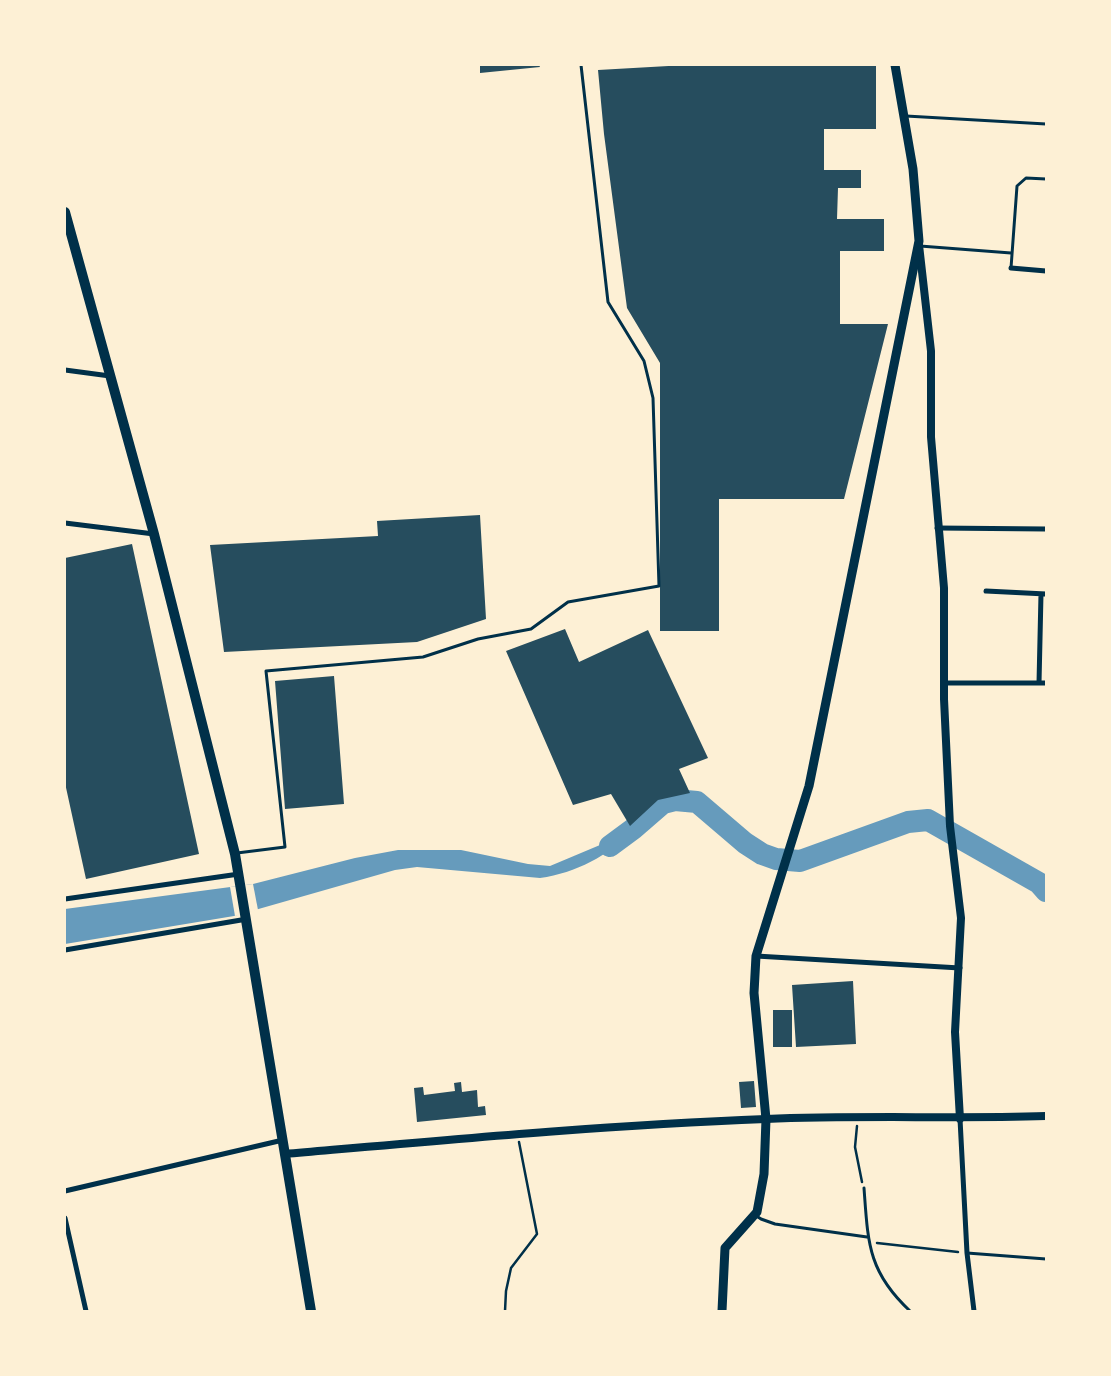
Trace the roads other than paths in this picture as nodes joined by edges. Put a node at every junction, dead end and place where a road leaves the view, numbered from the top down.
1 (581, 65) edge
2 (895, 65) edge
3 (903, 116) junction
4 (1046, 124) edge
5 (1046, 179) edge
6 (65, 212) edge
7 (919, 244) junction
8 (1011, 253) junction
9 (1010, 268) joint
10 (1046, 270) edge
11 (65, 370) edge
12 (110, 376) junction
13 (65, 523) edge
14 (937, 528) junction
15 (1046, 529) edge
16 (154, 534) junction
17 (986, 591) dead end
18 (1043, 594) edge
19 (944, 683) junction
20 (1039, 683) junction
21 (1046, 683) edge
22 (235, 854) junction
23 (239, 874) junction
24 (65, 899) edge
25 (247, 916) junction
26 (65, 950) edge
27 (756, 956) junction
28 (960, 968) junction
29 (1046, 1116) edge
30 (766, 1119) junction
31 (960, 1119) junction
32 (282, 1140) junction
33 (285, 1154) junction
34 (864, 1188) road end
35 (65, 1191) edge
36 (755, 1214) junction
37 (65, 1218) edge
38 (867, 1237) junction
39 (967, 1252) junction
40 (1046, 1258) edge
41 (86, 1311) edge
42 (312, 1311) edge
43 (722, 1311) edge
44 (910, 1311) edge
45 (974, 1311) edge

1 - 22 lane
2 - 3 main road
3 - 4 lane
3 - 7 main road
5 - 8 lane
6 - 12 highway
7 - 8 lane
7 - 14 street
7 - 27 main road
8 - 9 lane
9 - 10 street
11 - 12 street
12 - 16 highway
13 - 16 street
14 - 15 street
14 - 19 street
16 - 22 highway
17 - 18 street
18 - 20 street
19 - 20 street
19 - 28 street
20 - 21 street
22 - 23 highway
23 - 24 street
23 - 25 highway
25 - 26 street
25 - 32 highway
27 - 28 street
27 - 30 main road
28 - 31 street
29 - 31 street
30 - 31 street
30 - 33 street
30 - 36 main road
31 - 39 street
32 - 33 highway
32 - 35 street
33 - 42 highway
34 - 38 lane
36 - 38 lane
36 - 43 main road
37 - 41 street
38 - 44 lane
39 - 40 lane
39 - 45 street

